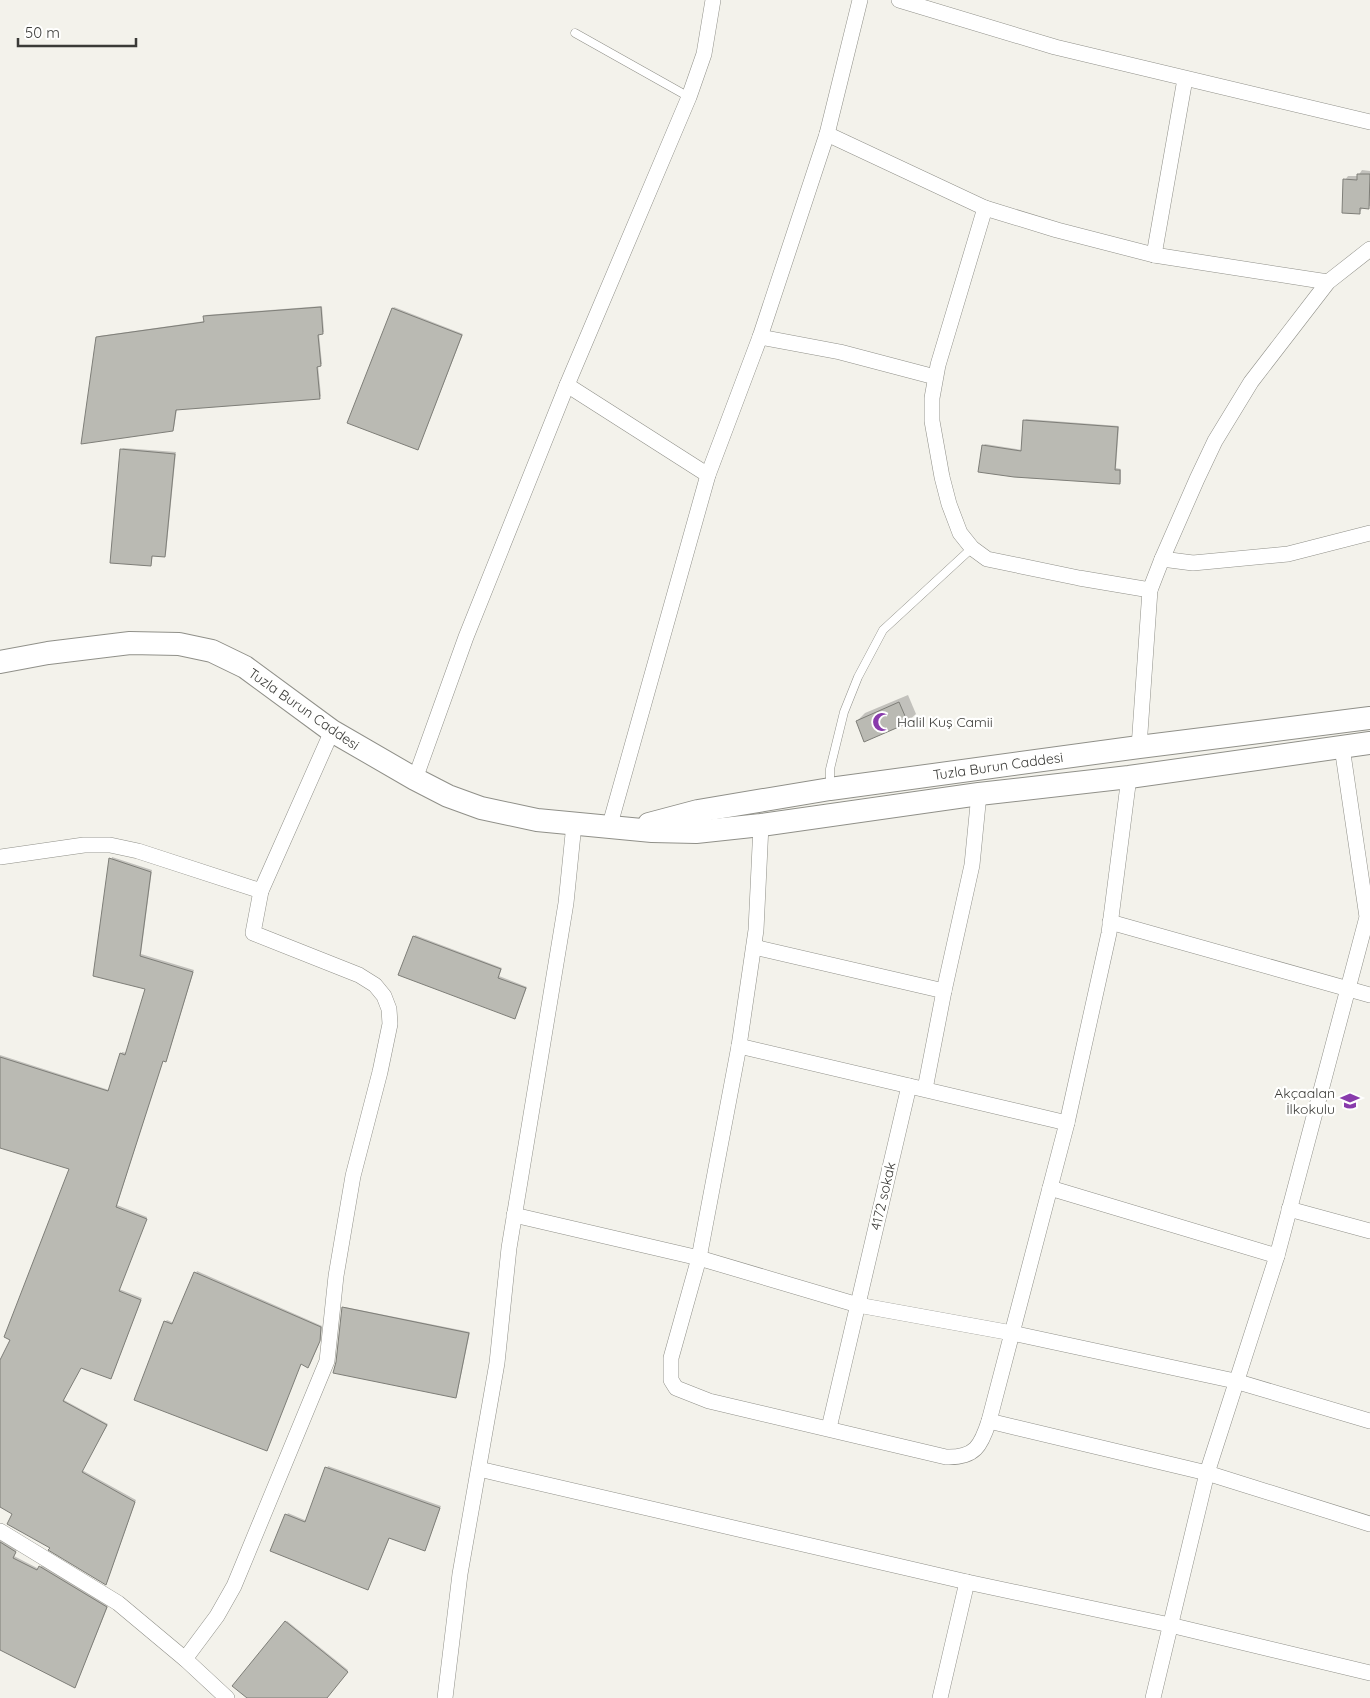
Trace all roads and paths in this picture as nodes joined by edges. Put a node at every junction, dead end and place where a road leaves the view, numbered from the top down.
1 (713, 0) edge
2 (860, 0) edge
3 (900, 0) edge
4 (575, 33) dead end
5 (1185, 79) junction
6 (689, 97) junction
7 (1370, 122) edge
8 (827, 134) junction
9 (985, 208) junction
10 (1370, 249) edge
11 (1154, 254) junction
12 (1328, 282) junction
13 (760, 337) junction
14 (935, 377) junction
15 (567, 385) junction
16 (708, 475) junction
17 (1370, 533) edge
18 (972, 548) junction
19 (1162, 559) junction
20 (1150, 590) junction
21 (0, 662) edge
22 (1370, 718) edge
23 (332, 731) junction
24 (1370, 743) edge
25 (1139, 747) junction
26 (1342, 747) junction
27 (1129, 776) junction
28 (415, 780) junction
29 (830, 789) junction
30 (979, 794) junction
31 (574, 824) junction
32 (761, 825) junction
33 (619, 829) junction
34 (0, 857) edge
35 (261, 891) junction
36 (1369, 917) edge
37 (1110, 922) junction
38 (754, 947) junction
39 (1348, 988) junction
40 (944, 991) junction
41 (1370, 995) edge
42 (739, 1046) junction
43 (909, 1086) junction
44 (925, 1090) junction
45 (1066, 1122) junction
46 (1050, 1188) junction
47 (1289, 1209) junction
48 (514, 1215) junction
49 (1370, 1231) edge
50 (1277, 1256) junction
51 (699, 1258) junction
52 (858, 1305) junction
53 (1012, 1333) junction
54 (1236, 1381) junction
55 (989, 1421) junction
56 (1370, 1421) edge
57 (829, 1428) junction
58 (478, 1469) junction
59 (1207, 1473) junction
60 (1370, 1524) edge
61 (0, 1531) edge
62 (967, 1582) junction
63 (1170, 1625) junction
64 (185, 1659) junction
65 (1370, 1673) edge
66 (227, 1698) edge
67 (445, 1698) edge
68 (940, 1698) edge
69 (1153, 1698) edge

1 - 6 street
2 - 8 street
3 - 5 street
4 - 6 lane
5 - 7 street
5 - 11 street
6 - 15 street
8 - 9 street
8 - 13 street
9 - 11 street
9 - 14 street
10 - 12 street
11 - 12 street
12 - 19 street
13 - 14 street
13 - 16 street
14 - 18 street
15 - 16 street
15 - 28 street
16 - 33 street
17 - 19 street
18 - 20 street
18 - 29 lane
19 - 20 street
20 - 25 street
21 - 23 main road, Tuzla Burun Caddesi
22 - 25 main road, Tuzla Burun Caddesi
23 - 28 main road, Tuzla Burun Caddesi
23 - 35 street
24 - 26 main road, Tuzla Burun Caddesi
25 - 29 main road, Tuzla Burun Caddesi
26 - 27 main road, Tuzla Burun Caddesi
26 - 36 street
27 - 30 main road, Tuzla Burun Caddesi
27 - 37 street
28 - 31 main road, Tuzla Burun Caddesi
29 - 33 main road, Tuzla Burun Caddesi
30 - 32 main road, Tuzla Burun Caddesi
30 - 40 street
31 - 33 main road, Tuzla Burun Caddesi
31 - 48 street
32 - 33 main road, Tuzla Burun Caddesi
32 - 38 street
34 - 35 street
35 - 64 street
36 - 39 street
37 - 39 street
37 - 45 street
38 - 40 street
38 - 42 street
39 - 41 street
39 - 47 street
40 - 44 street
42 - 43 street
42 - 51 street
43 - 44 street
43 - 52 street, 4172 sokak
44 - 45 street
45 - 46 street
46 - 50 street
46 - 53 street
47 - 49 street
47 - 50 street
48 - 51 street
48 - 58 street
50 - 54 street
51 - 52 street
51 - 57 street
52 - 53 street
52 - 57 street, 4172 sokak
53 - 54 street
53 - 55 street
54 - 56 street
54 - 59 street
55 - 57 street
55 - 59 street
58 - 62 street
58 - 67 street
59 - 60 street
59 - 63 street
61 - 64 street
62 - 63 street
62 - 68 street
63 - 65 street
63 - 69 street
64 - 66 street

